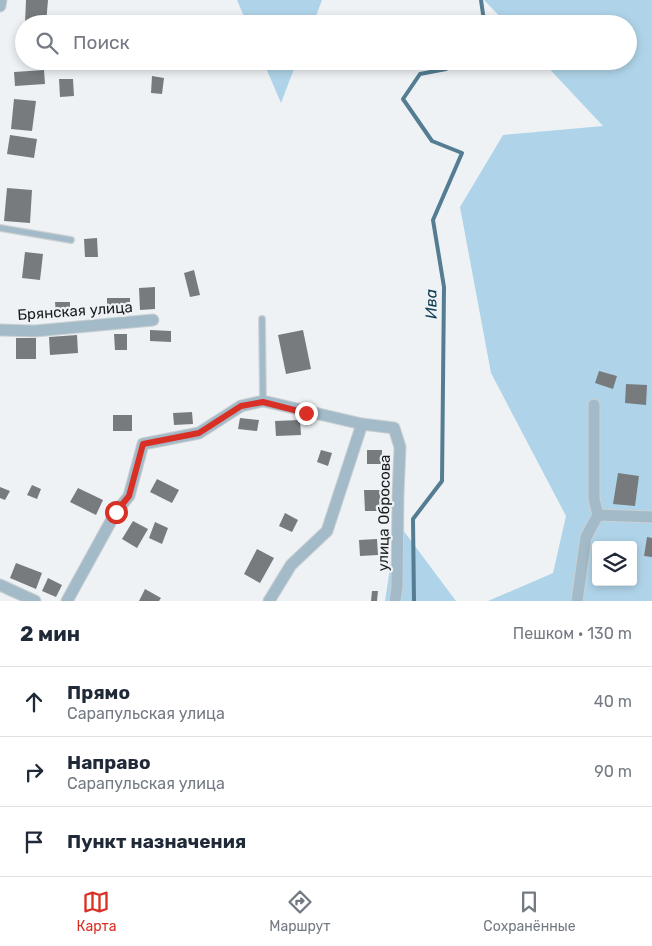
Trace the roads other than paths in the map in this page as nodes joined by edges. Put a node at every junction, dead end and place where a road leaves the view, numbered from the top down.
1 (1, 0) edge
2 (0, 6) edge
3 (0, 228) edge
4 (71, 240) dead end
5 (262, 319) dead end
6 (152, 320) dead end
7 (0, 330) edge
8 (263, 402) junction
9 (594, 405) dead end
10 (362, 424) junction
11 (598, 515) junction
12 (652, 518) edge
13 (0, 586) edge
14 (35, 601) edge
15 (67, 601) edge
16 (269, 601) edge
17 (395, 601) edge
18 (578, 601) edge

1 - 2 street
3 - 4 lane
5 - 8 lane
6 - 7 street, Брянская улица
8 - 10 street
8 - 15 street
9 - 11 street
10 - 16 street
10 - 17 street, улица Обросова
11 - 12 street
11 - 18 street
13 - 14 street

